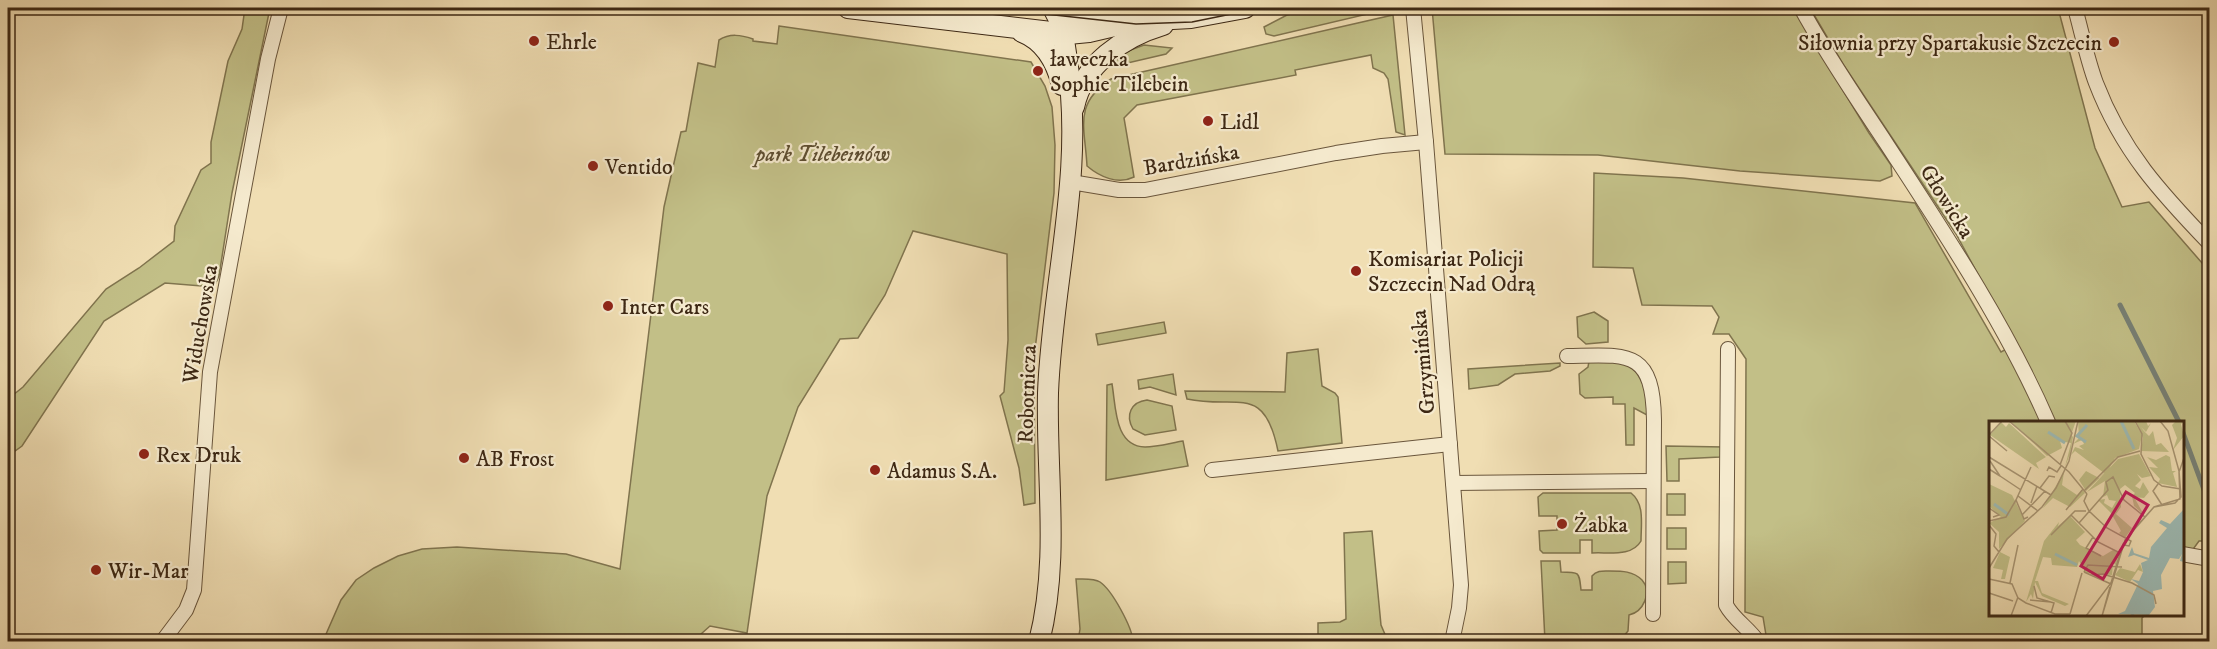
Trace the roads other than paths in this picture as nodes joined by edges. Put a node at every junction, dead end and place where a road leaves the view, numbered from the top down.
1 (281, 8) edge
2 (848, 8) edge
3 (1053, 8) edge
4 (1087, 8) edge
5 (1245, 8) edge
6 (1413, 8) edge
7 (1801, 8) edge
8 (2075, 8) edge
9 (1190, 13) edge
10 (1127, 19) junction
11 (1010, 29) junction
12 (1063, 33) junction
13 (1056, 66) junction
14 (1426, 142) junction
15 (1071, 147) junction
16 (1071, 183) junction
17 (2210, 244) edge
18 (1728, 349) dead end
19 (1567, 356) dead end
20 (2047, 421) edge
21 (1450, 444) junction
22 (1212, 470) dead end
23 (1652, 481) junction
24 (1453, 483) junction
25 (2184, 554) edge
26 (2210, 559) edge
27 (1653, 614) dead end
28 (162, 642) edge
29 (1039, 642) edge
30 (1452, 642) edge
31 (1758, 642) edge

1 - 28 street, Widuchowska
2 - 11 street
3 - 12 street
4 - 10 street
5 - 9 street
6 - 14 street, Grzymińska
7 - 20 street, Głowicka
8 - 17 street
9 - 10 street
9 - 15 street, Robotnicza
10 - 12 street
11 - 12 street
11 - 13 street, Robotnicza
12 - 13 street, Robotnicza
12 - 15 street, Robotnicza
13 - 15 street, Robotnicza
14 - 16 street, Bardzińska
14 - 21 street, Grzymińska
15 - 16 street, Robotnicza
16 - 29 street, Robotnicza
18 - 31 street
19 - 23 street
21 - 22 street
21 - 24 street, Grzymińska
23 - 24 street
23 - 27 street
24 - 30 street, Grzymińska
25 - 26 street

